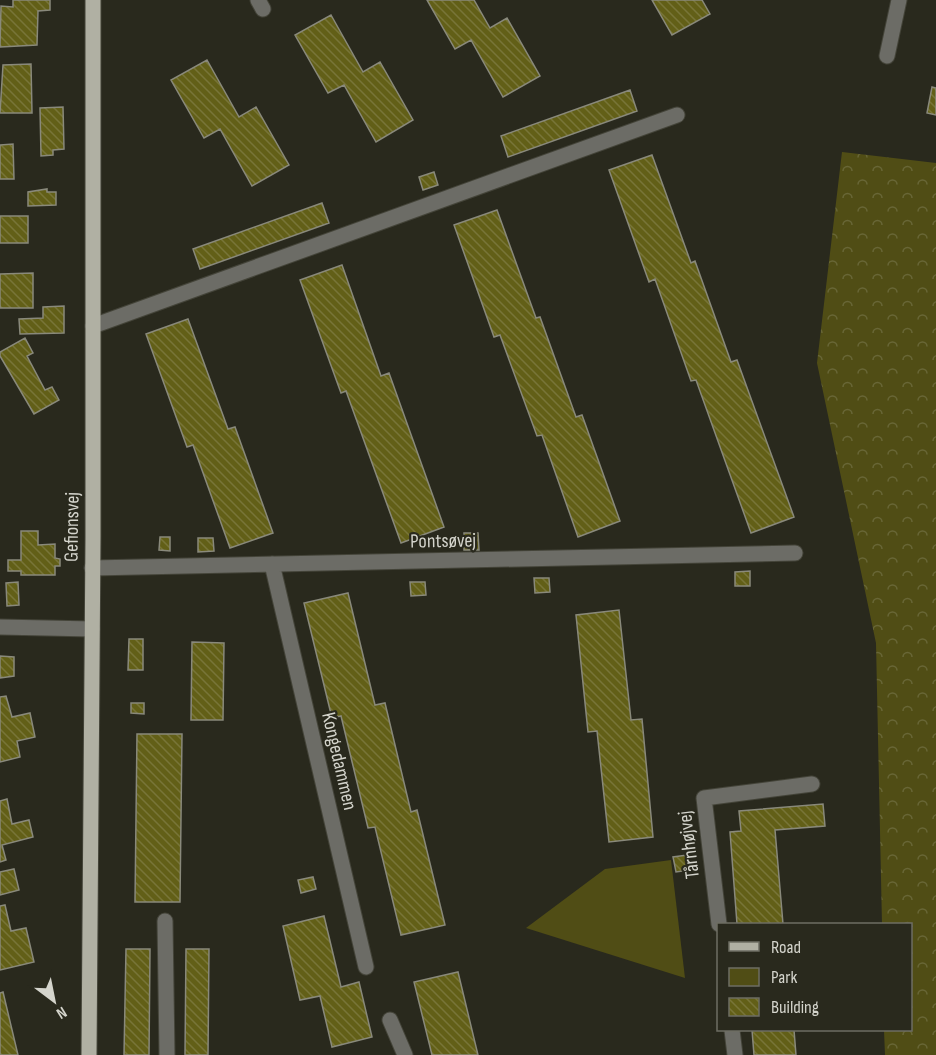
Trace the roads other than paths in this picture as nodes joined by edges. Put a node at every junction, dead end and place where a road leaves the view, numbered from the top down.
1 (93, 0) edge
2 (898, 0) edge
3 (887, 56) dead end
4 (677, 115) dead end
5 (93, 326) junction
6 (795, 553) dead end
7 (272, 564) junction
8 (92, 568) junction
9 (0, 627) edge
10 (92, 629) junction
11 (812, 784) dead end
12 (165, 921) dead end
13 (719, 923) edge
14 (366, 967) dead end
15 (390, 1020) dead end
16 (732, 1031) edge
17 (89, 1055) edge
18 (167, 1055) edge
19 (405, 1055) edge
20 (735, 1055) edge

1 - 5 main road, Gefionsvej
2 - 3 street
4 - 5 street
5 - 8 main road, Gefionsvej
6 - 7 street, Pontsøvej
7 - 8 street, Pontsøvej
7 - 14 street, Kongedammen
8 - 10 main road, Gefionsvej
9 - 10 street
10 - 17 main road, Gefionsvej
11 - 13 street, Tårnhøjvej
12 - 18 street
15 - 19 street
16 - 20 street

